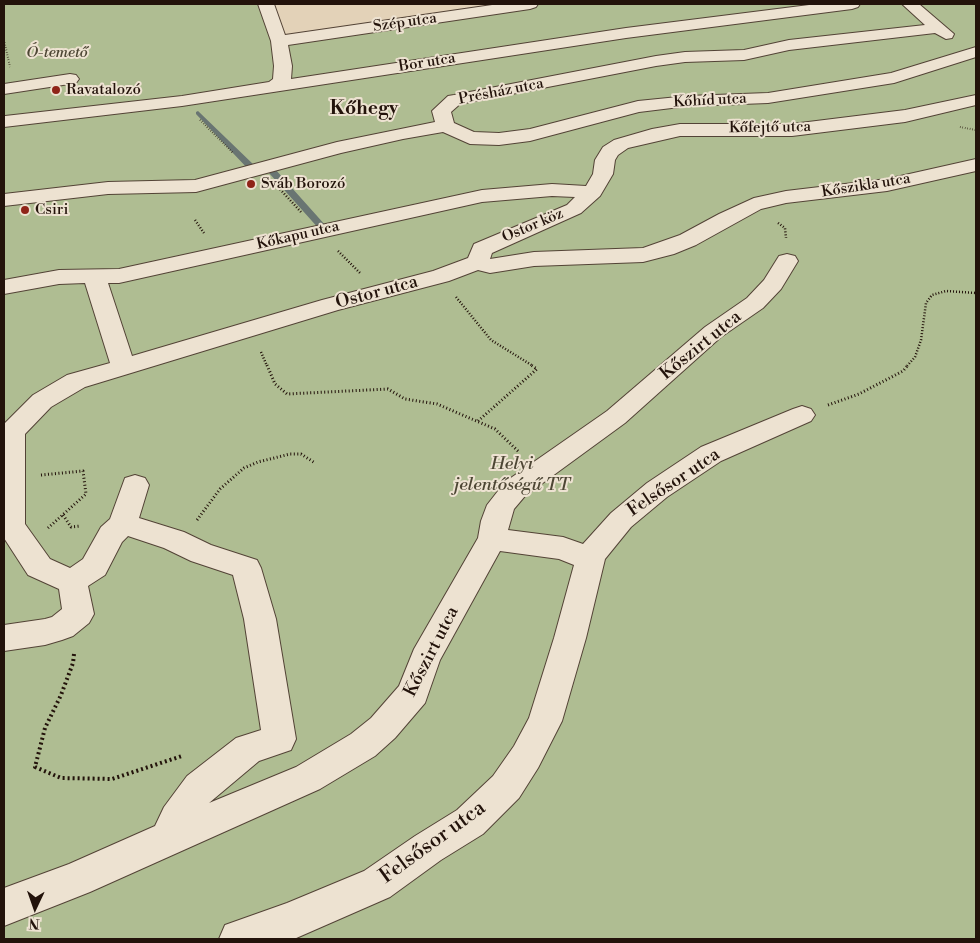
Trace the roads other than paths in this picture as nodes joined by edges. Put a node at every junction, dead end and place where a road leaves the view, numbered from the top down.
1 (530, 4) edge
2 (852, 4) edge
3 (910, 4) edge
4 (272, 5) edge
5 (938, 28) junction
6 (279, 41) junction
7 (974, 53) edge
8 (70, 79) dead end
9 (914, 85) junction
10 (274, 87) junction
11 (4, 89) edge
12 (976, 100) edge
13 (945, 107) junction
14 (4, 123) edge
15 (446, 126) junction
16 (976, 165) edge
17 (594, 192) junction
18 (4, 200) edge
19 (754, 204) joint
20 (788, 261) road end
21 (478, 262) junction
22 (94, 276) junction
23 (4, 287) edge
24 (123, 366) junction
25 (802, 415) road end
26 (8, 436) edge
27 (135, 484) dead end
28 (123, 524) junction
29 (492, 539) junction
30 (590, 559) junction
31 (72, 582) junction
32 (4, 638) edge
33 (168, 838) junction
34 (4, 907) edge
35 (239, 939) edge

1 - 6 street, Szép utca
2 - 10 street, Bor utca
3 - 5 street
4 - 6 street
5 - 7 street
5 - 15 street, Présház utca
6 - 10 street
7 - 9 street, Kőhíd utca
8 - 11 street
9 - 13 street
9 - 15 street, Kőhíd utca
10 - 14 street, Bor utca
12 - 13 street, Kőfejtő utca
13 - 17 street, Kőfejtő utca
15 - 18 street, Présház utca
16 - 19 street, Kőszikla utca
17 - 21 street, Ostor köz
17 - 22 street, Kőkapu utca
19 - 21 street, Ostor utca
20 - 29 street, Kőszirt utca
21 - 24 street, Ostor utca
22 - 23 street, Kőkapu utca
22 - 24 street
24 - 26 street, Ostor utca
25 - 30 street, Felsősor utca
26 - 31 street, Ostor utca
27 - 28 street
28 - 31 street
28 - 33 street
29 - 30 street
29 - 33 street, Kőszirt utca
30 - 35 street, Felsősor utca
31 - 32 street
33 - 34 street, Kőszirt utca

